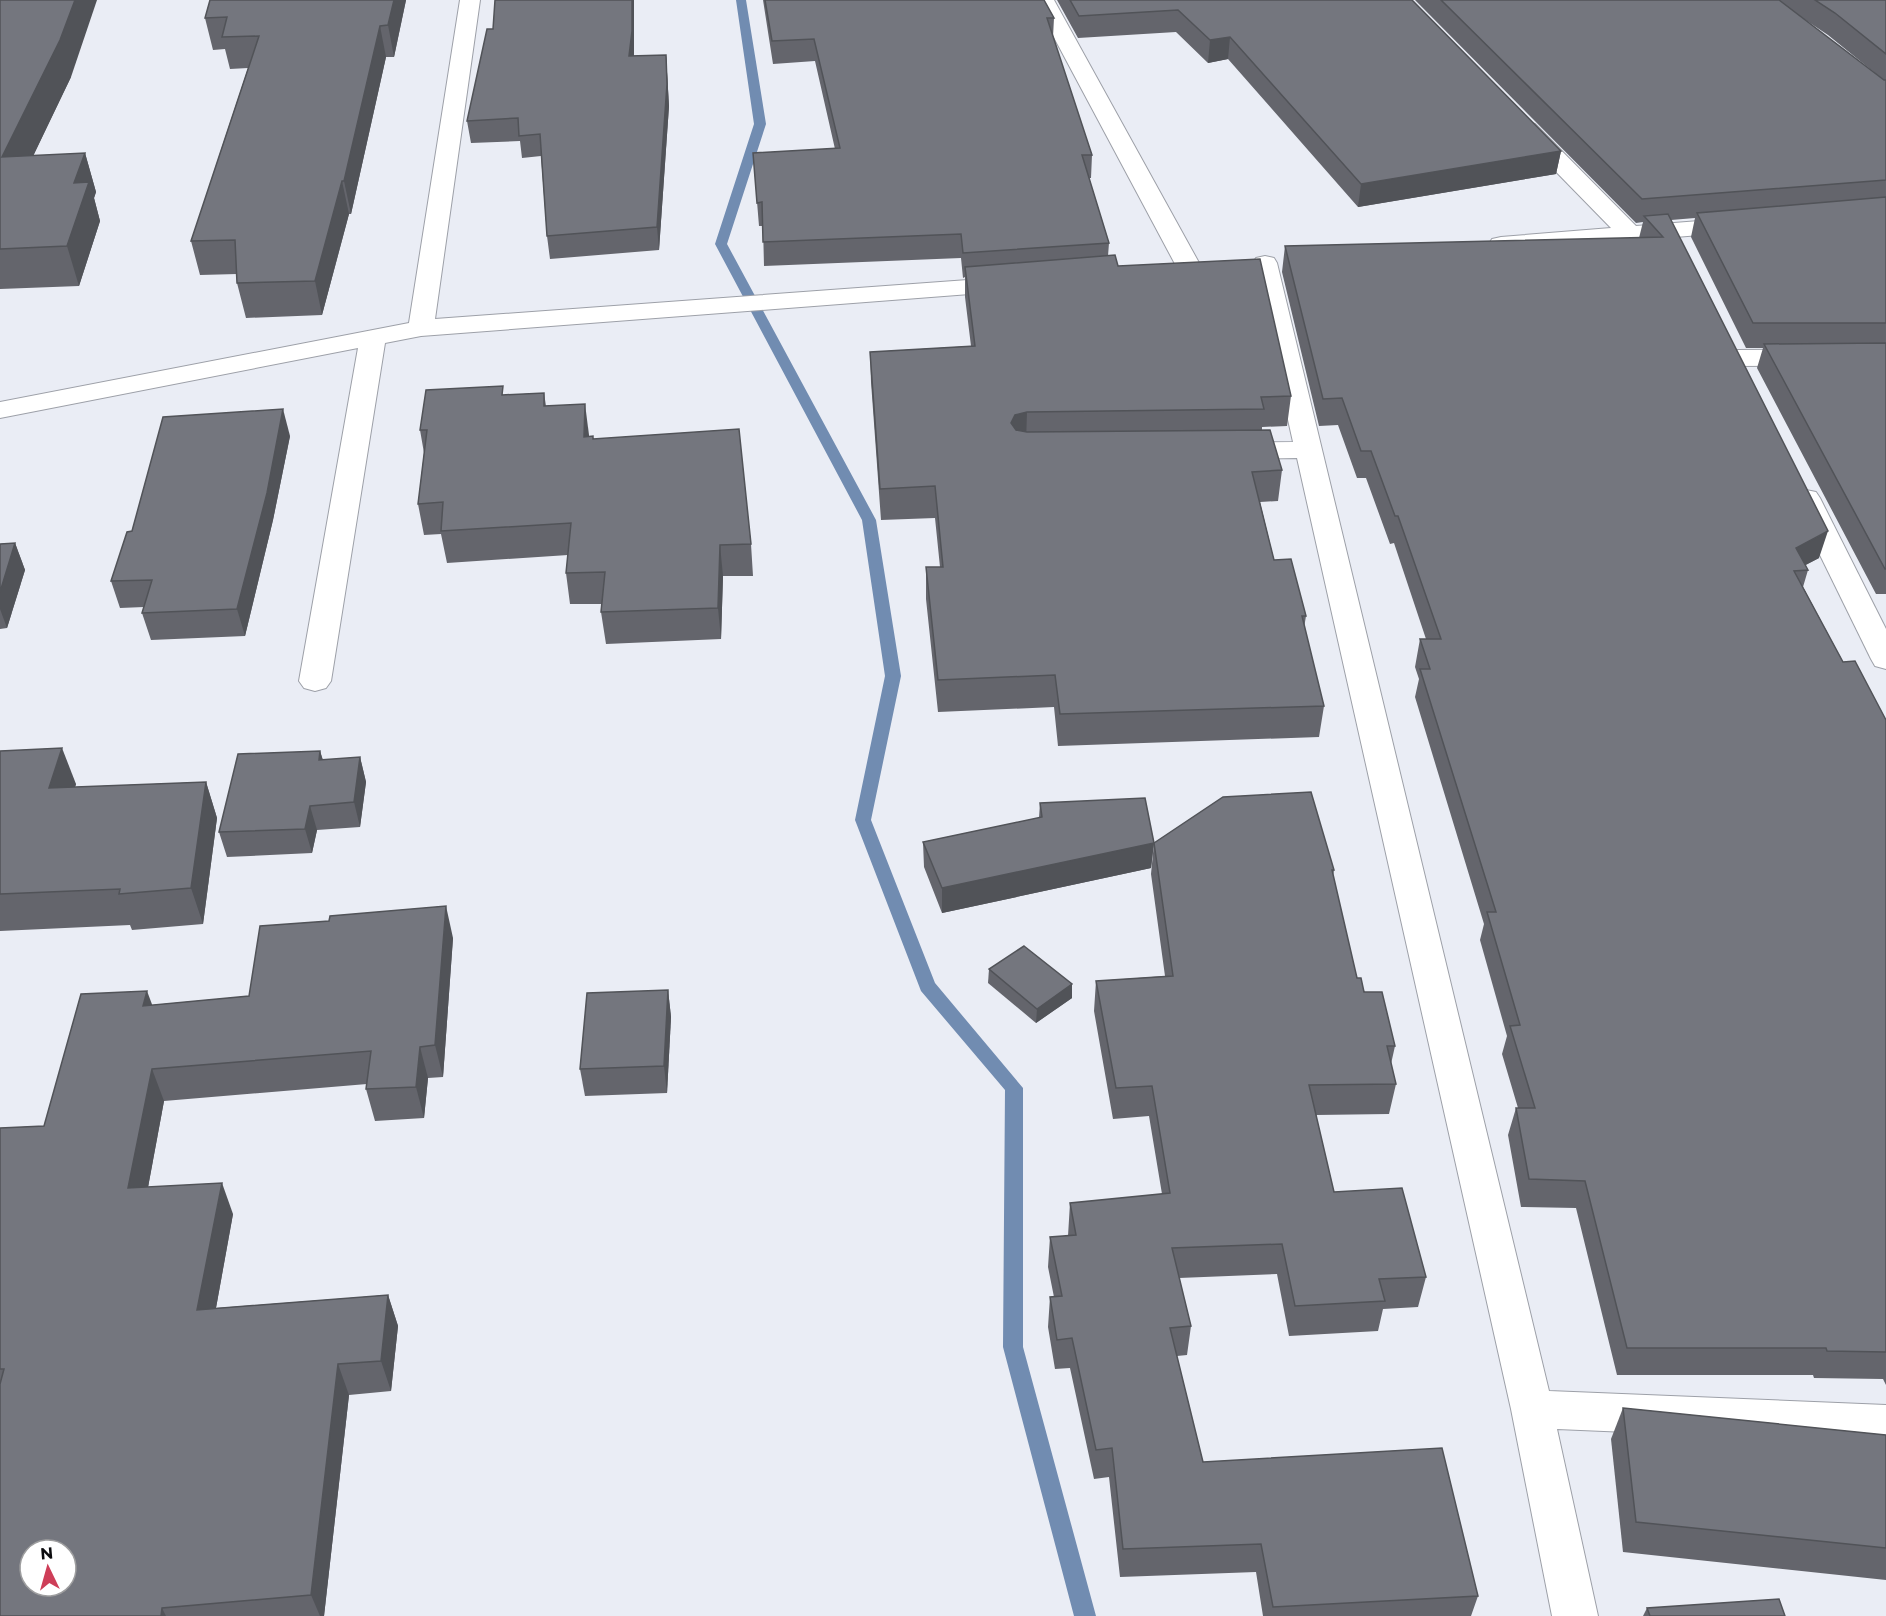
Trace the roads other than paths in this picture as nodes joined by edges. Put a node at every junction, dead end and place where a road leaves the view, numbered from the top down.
1 (470, 0) edge
2 (1044, 0) edge
3 (1515, 116) edge
4 (1755, 223) edge
5 (1629, 233) junction
6 (1476, 246) edge
7 (1266, 263) dead end
8 (1133, 274) edge
9 (1027, 283) edge
10 (421, 328) junction
11 (373, 338) junction
12 (1886, 357) edge
13 (1736, 358) edge
14 (0, 410) edge
15 (1309, 450) junction
16 (1203, 451) edge
17 (1795, 476) edge
18 (1886, 659) edge
19 (315, 681) dead end
20 (1532, 1409) junction
21 (1886, 1424) edge
22 (1575, 1616) edge

1 - 10 street
2 - 8 street
3 - 5 street
4 - 5 street
5 - 6 street
7 - 15 street
9 - 10 street
10 - 11 street
11 - 14 street
11 - 19 street
12 - 13 street
15 - 16 street
15 - 20 street
17 - 18 street
20 - 21 street
20 - 22 street

